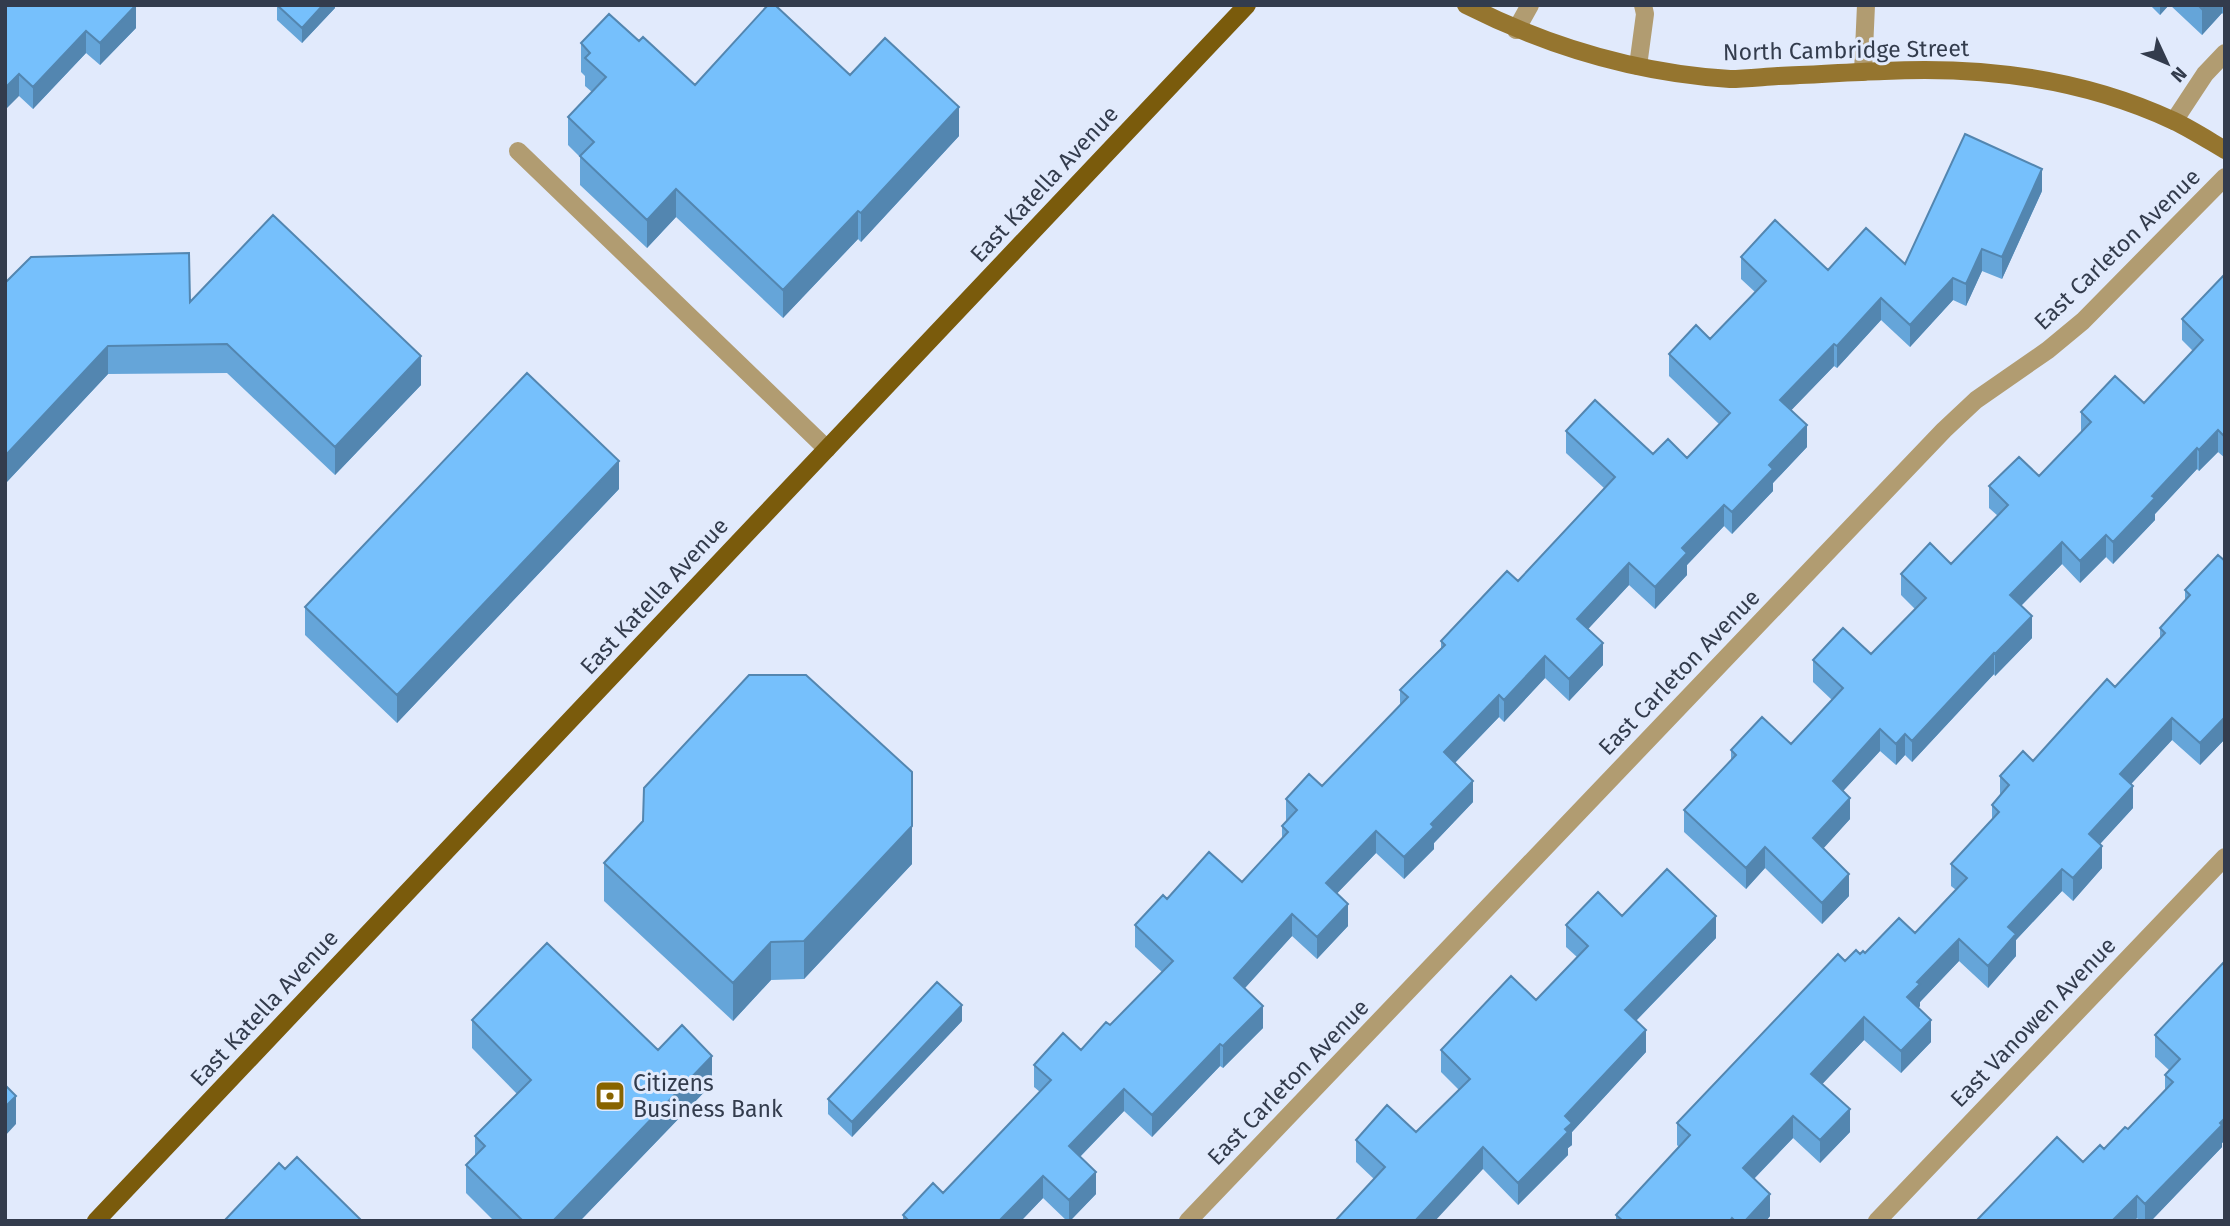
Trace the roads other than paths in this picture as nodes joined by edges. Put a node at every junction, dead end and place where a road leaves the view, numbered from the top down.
1 (1247, 5) edge
2 (1466, 5) edge
3 (1530, 5) edge
4 (1643, 5) edge
5 (1866, 5) edge
6 (1516, 30) junction
7 (2225, 53) edge
8 (1638, 66) junction
9 (1863, 72) junction
10 (2174, 121) junction
11 (2225, 150) edge
12 (518, 151) dead end
13 (2225, 177) edge
14 (827, 449) junction
15 (2225, 856) edge
16 (96, 1221) edge
17 (1188, 1221) edge
18 (1877, 1221) edge

1 - 14 main road, East Katella Avenue
2 - 6 street, North Cambridge Street
3 - 6 street
4 - 8 street
5 - 9 street
6 - 8 street, North Cambridge Street
7 - 10 street
8 - 9 street, North Cambridge Street
9 - 10 street, North Cambridge Street
10 - 11 street, North Cambridge Street
12 - 14 street
13 - 17 street, East Carleton Avenue
14 - 16 main road, East Katella Avenue
15 - 18 street, East Vanowen Avenue

